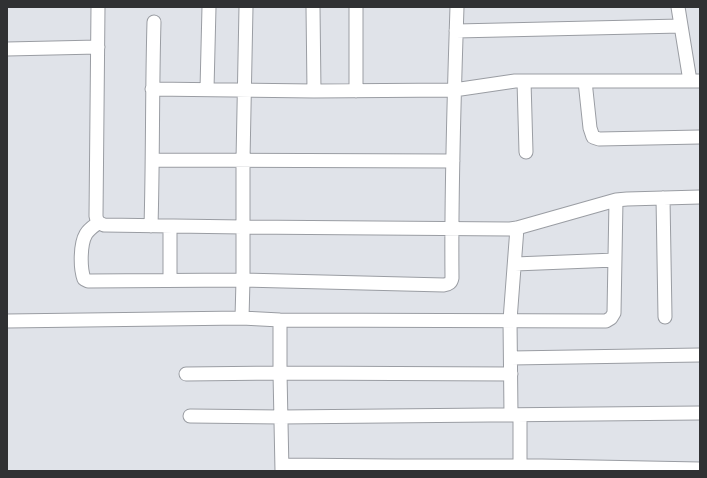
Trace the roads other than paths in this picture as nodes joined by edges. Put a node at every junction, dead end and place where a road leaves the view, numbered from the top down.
1 (98, 7) edge
2 (209, 7) edge
3 (246, 7) edge
4 (313, 7) edge
5 (356, 7) edge
6 (457, 7) edge
7 (678, 7) edge
8 (154, 22) dead end
9 (681, 26) junction
10 (456, 31) junction
11 (98, 47) junction
12 (7, 49) edge
13 (524, 81) junction
14 (585, 81) junction
15 (695, 81) edge
16 (152, 89) junction
17 (208, 89) junction
18 (245, 90) junction
19 (454, 90) junction
20 (314, 91) junction
21 (356, 91) junction
22 (700, 137) edge
23 (526, 152) dead end
24 (153, 160) junction
25 (243, 160) junction
26 (453, 161) junction
27 (700, 197) edge
28 (663, 198) junction
29 (616, 200) junction
30 (98, 223) junction
31 (151, 226) junction
32 (170, 226) junction
33 (243, 227) junction
34 (451, 228) junction
35 (517, 228) junction
36 (615, 260) junction
37 (515, 264) junction
38 (170, 280) junction
39 (243, 280) junction
40 (665, 317) dead end
41 (242, 318) junction
42 (280, 320) junction
43 (510, 320) junction
44 (7, 321) edge
45 (700, 355) edge
46 (511, 358) junction
47 (280, 373) junction
48 (186, 374) dead end
49 (511, 374) junction
50 (700, 412) edge
51 (516, 415) junction
52 (190, 416) dead end
53 (281, 417) junction
54 (520, 466) junction
55 (282, 468) edge
56 (395, 469) edge
57 (542, 469) edge
58 (700, 469) edge
59 (686, 470) edge

1 - 11 street
2 - 17 street
3 - 18 street
4 - 20 street
5 - 21 street
6 - 10 street
7 - 9 street
8 - 16 street
9 - 10 street
9 - 15 street
10 - 19 street
11 - 12 street
11 - 30 street
13 - 14 street
13 - 19 street
13 - 23 street
14 - 15 street
14 - 22 street
16 - 17 street
16 - 24 street
17 - 18 street
18 - 20 street
18 - 25 street
19 - 21 street
19 - 26 street
20 - 21 street
24 - 25 street
24 - 31 street
25 - 26 street
25 - 33 street
26 - 34 street
27 - 28 street
28 - 29 street
28 - 40 street
29 - 35 street
29 - 36 street
30 - 31 street
30 - 38 street
31 - 32 street
32 - 33 street
32 - 38 street
33 - 34 street
33 - 39 street
34 - 35 street
34 - 39 street
35 - 37 street
36 - 37 street
36 - 43 street
37 - 43 street
38 - 39 street
39 - 41 street
41 - 42 street
41 - 44 street
42 - 43 street
42 - 47 street
43 - 46 street
45 - 46 street
46 - 49 street
47 - 48 street
47 - 49 street
47 - 53 street
49 - 51 street
50 - 51 street
51 - 53 street
51 - 54 street
52 - 53 street
53 - 55 street
54 - 56 street
54 - 57 street
55 - 56 street
57 - 59 street
58 - 59 street

